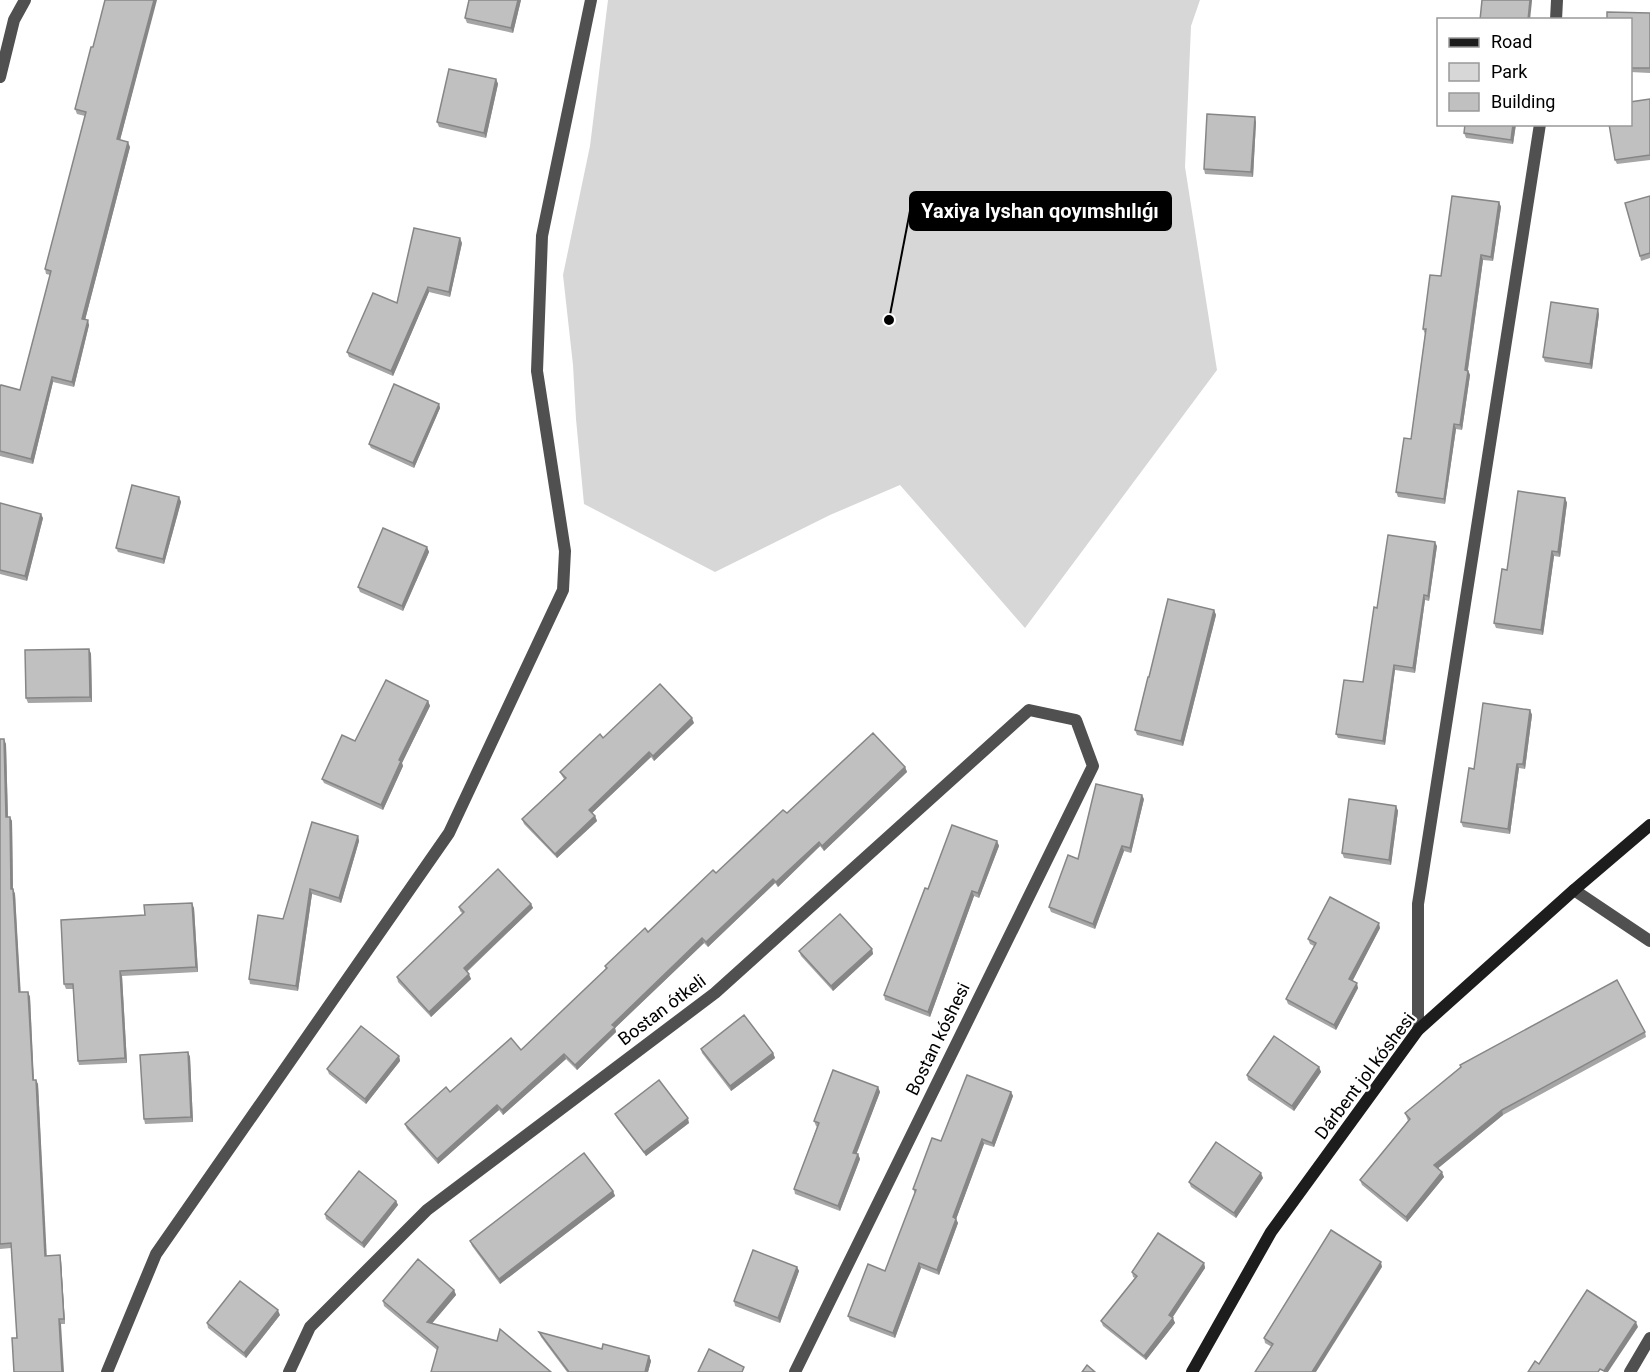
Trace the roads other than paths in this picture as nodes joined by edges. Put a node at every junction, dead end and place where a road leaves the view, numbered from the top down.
1 (25, 0) edge
2 (591, 0) edge
3 (1557, 0) edge
4 (1556, 18) edge
5 (0, 76) edge
6 (1540, 126) edge
7 (1076, 720) joint
8 (1650, 825) edge
9 (1574, 890) junction
10 (1650, 941) edge
11 (1418, 1030) junction
12 (1650, 1338) edge
13 (107, 1372) edge
14 (289, 1372) edge
15 (795, 1372) edge
16 (1192, 1372) edge
17 (1630, 1372) edge

1 - 5 street
2 - 13 street
3 - 4 street
6 - 11 street
7 - 14 street, Bostan ótkeli
7 - 15 street, Bostan kóshesi
8 - 9 main road, Dárbent jol kóshesi
9 - 10 street
9 - 11 main road, Dárbent jol kóshesi
11 - 16 main road, Dárbent jol kóshesi
12 - 17 street

